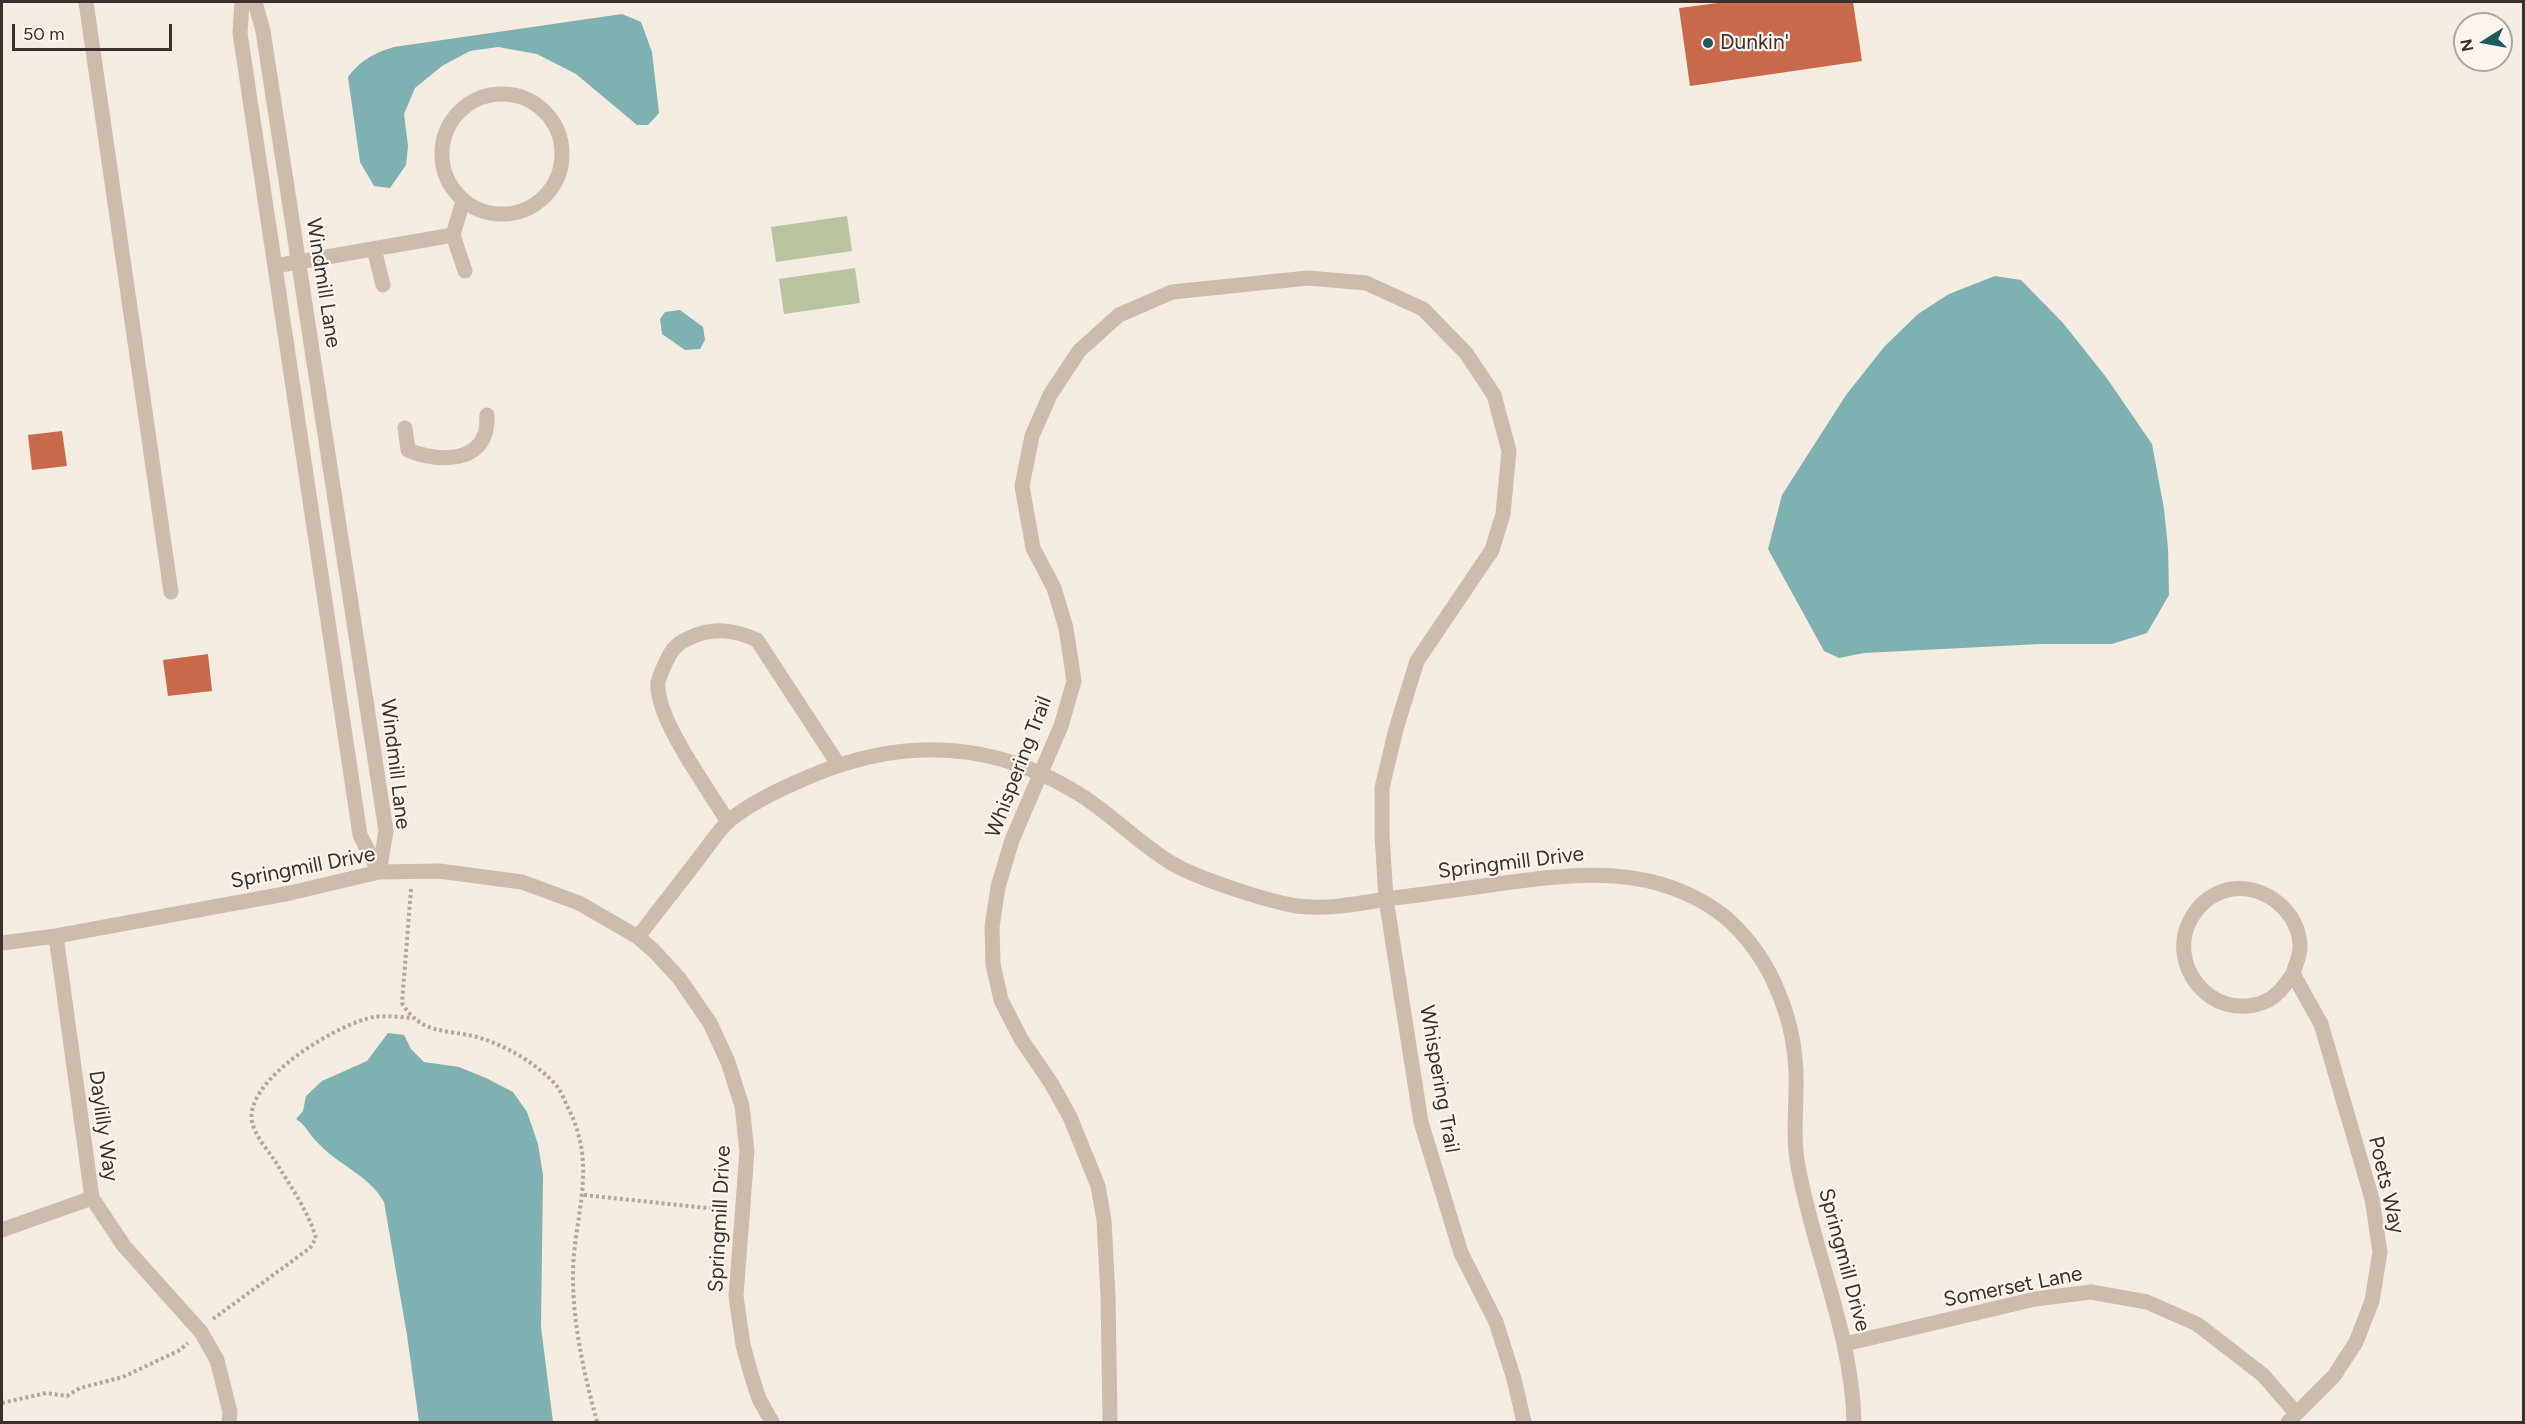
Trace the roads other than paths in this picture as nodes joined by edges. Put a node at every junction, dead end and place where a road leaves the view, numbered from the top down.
1 (86, 2) edge
2 (242, 2) edge
3 (255, 2) edge
4 (463, 201) junction
5 (453, 235) junction
6 (374, 249) junction
7 (299, 263) junction
8 (275, 266) junction
9 (465, 271) dead end
10 (383, 285) dead end
11 (487, 415) dead end
12 (405, 428) dead end
13 (171, 592) dead end
14 (838, 764) junction
15 (1042, 774) junction
16 (728, 822) junction
17 (379, 872) junction
18 (1386, 899) junction
19 (56, 936) junction
20 (638, 937) junction
21 (2, 943) edge
22 (2294, 974) junction
23 (92, 1198) junction
24 (2, 1230) edge
25 (1845, 1344) junction
26 (2292, 1418) edge
27 (229, 1422) edge
28 (772, 1422) edge
29 (1110, 1422) edge
30 (1524, 1422) edge
31 (1854, 1422) edge

1 - 13 street
2 - 8 street, Windmill Lane
3 - 7 street, Windmill Lane
4 - 4 street
4 - 5 street
5 - 6 street
5 - 9 street
6 - 7 street
6 - 10 street
7 - 8 street
7 - 17 street, Windmill Lane
8 - 17 street, Windmill Lane
11 - 12 street
14 - 15 street, Springmill Drive
14 - 16 street, Springmill Drive
14 - 16 street
15 - 18 street, Springmill Drive
15 - 18 street, Whispering Trail
15 - 29 street, Whispering Trail
16 - 20 street, Springmill Drive
17 - 19 street, Springmill Drive
17 - 20 street, Springmill Drive
18 - 25 street, Springmill Drive
18 - 30 street, Whispering Trail
19 - 21 street, Springmill Drive
19 - 23 street, Daylilly Way
20 - 28 street, Springmill Drive
22 - 22 street
22 - 26 street, Poets Way
23 - 24 street
23 - 27 street, Daylilly Way
25 - 26 street, Somerset Lane
25 - 31 street, Springmill Drive

